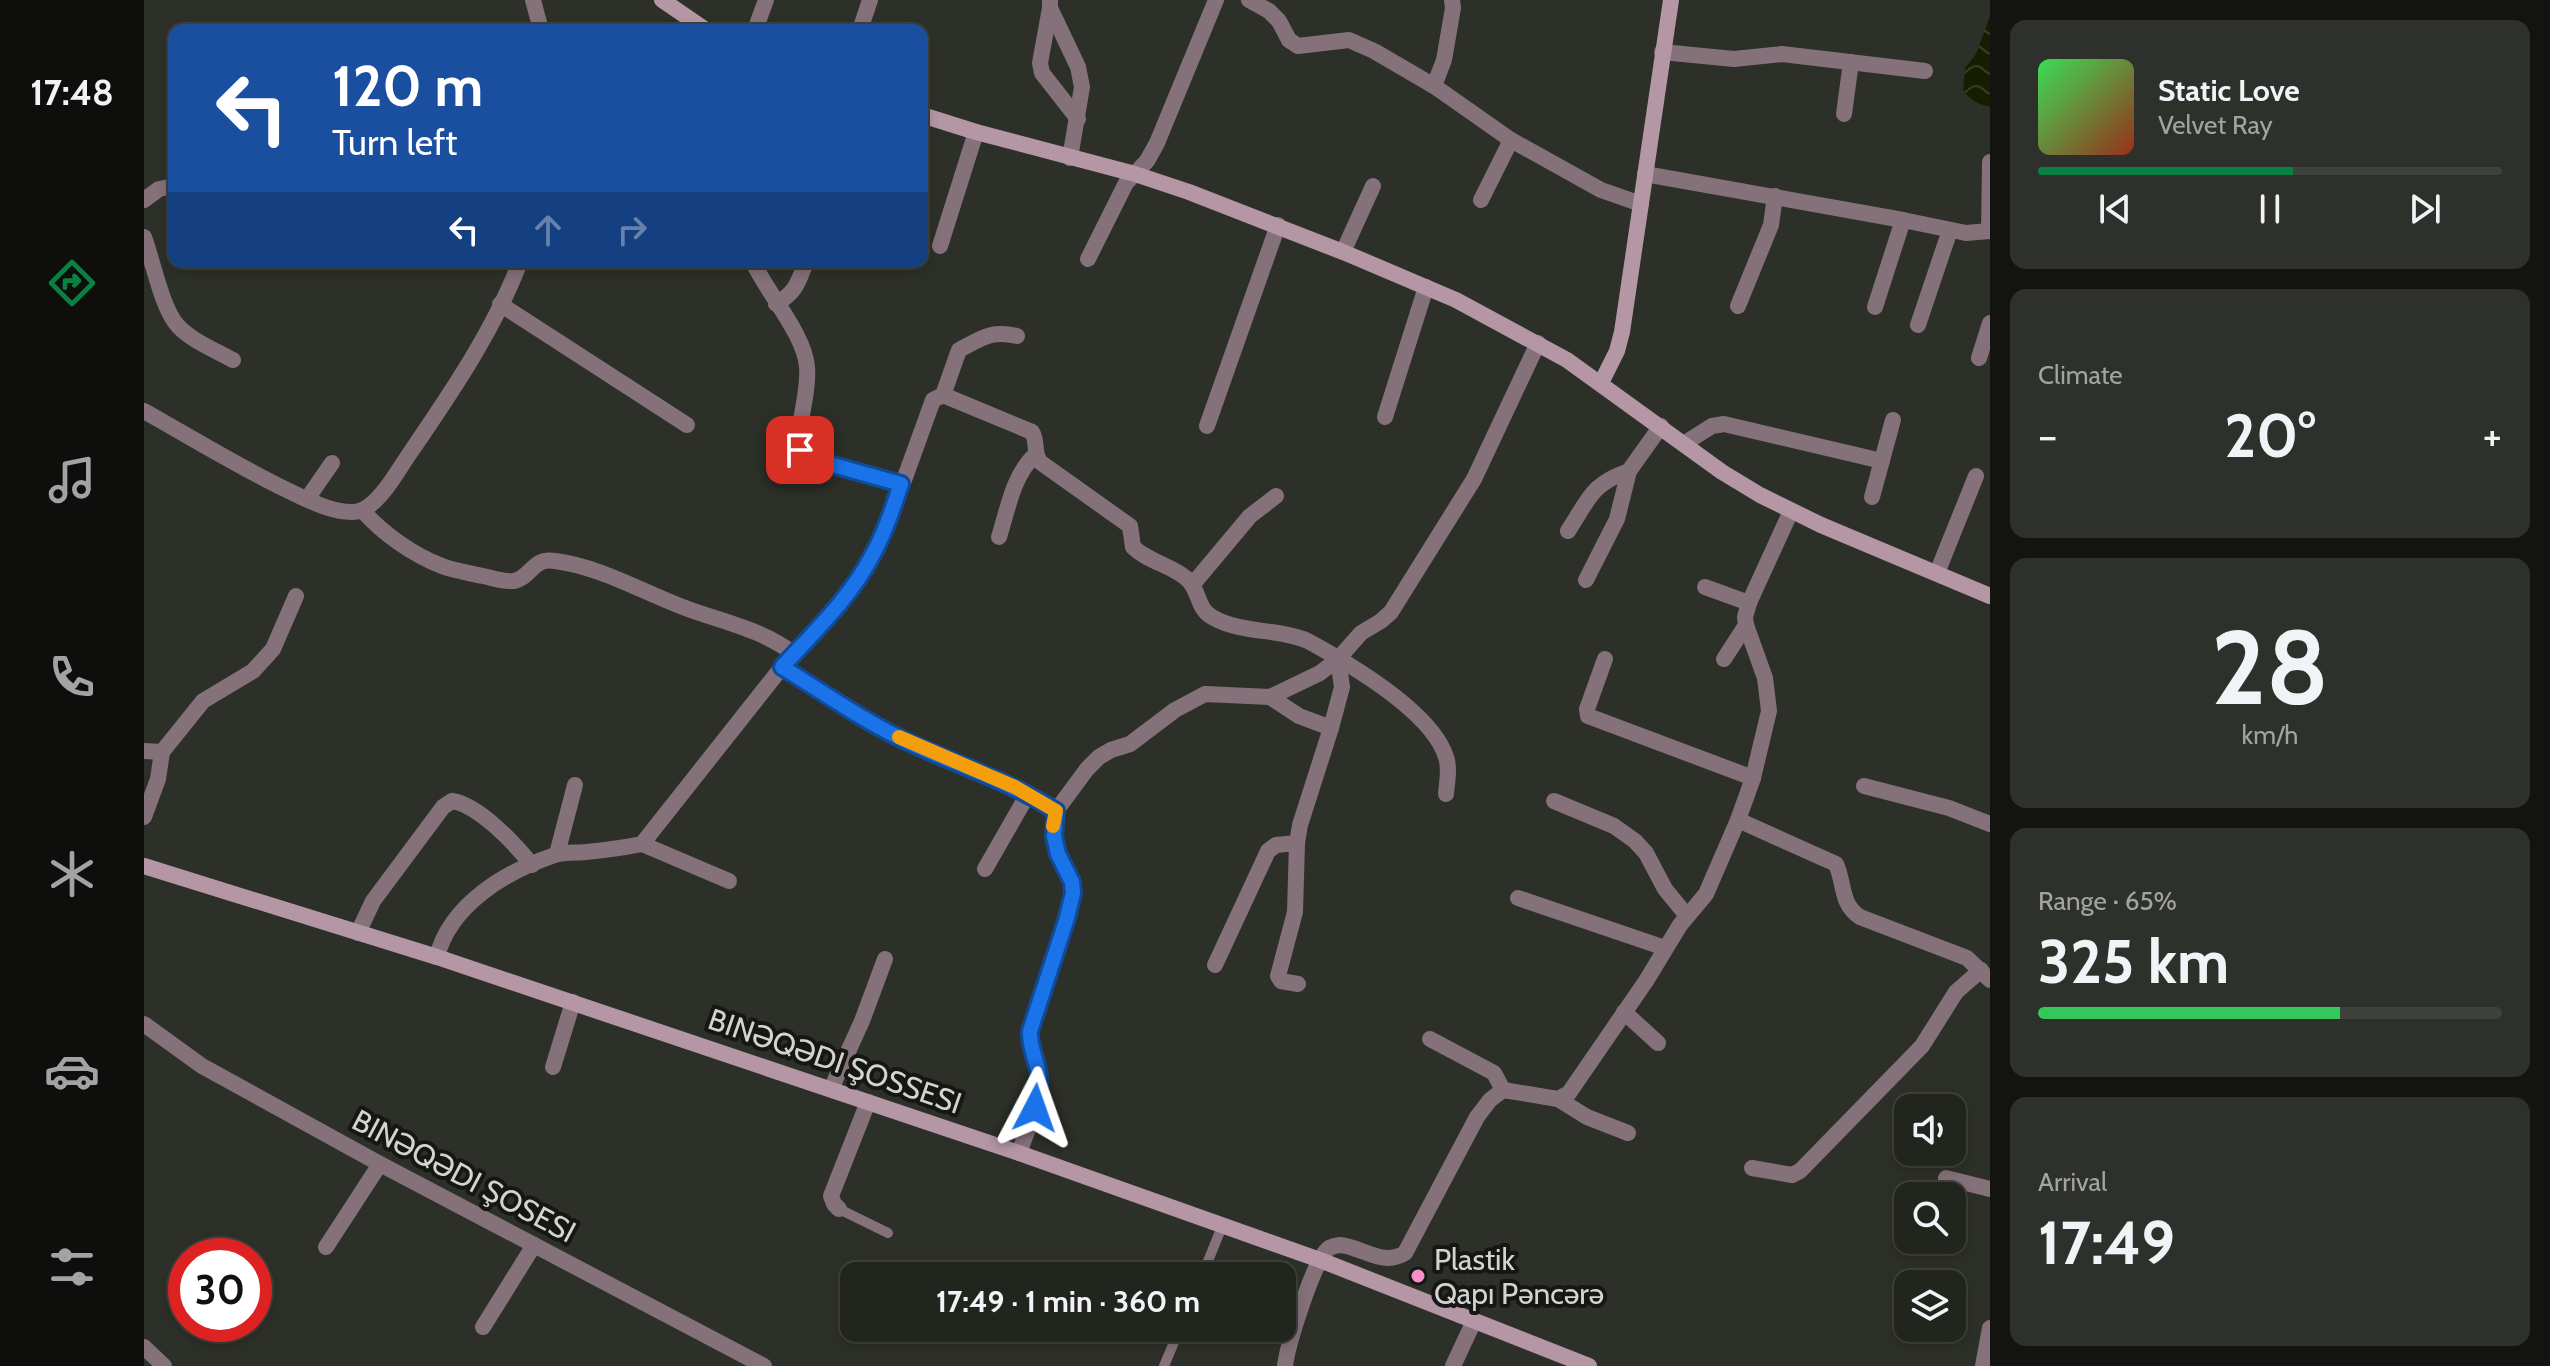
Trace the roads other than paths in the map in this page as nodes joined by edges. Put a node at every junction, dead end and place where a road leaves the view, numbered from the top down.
1 (533, 0) edge
2 (662, 0) edge
3 (766, 0) edge
4 (870, 0) edge
5 (1216, 0) edge
6 (1249, 0) edge
7 (1452, 0) edge
8 (1671, 0) edge
9 (1050, 4) edge
10 (539, 24) edge
11 (697, 24) edge
12 (757, 24) edge
13 (862, 24) edge
14 (1662, 52) junction
15 (1851, 62) junction
16 (1925, 71) dead end
17 (1434, 86) junction
18 (1844, 114) dead end
19 (928, 117) edge
20 (1078, 119) junction
21 (976, 132) junction
22 (1511, 140) junction
23 (1070, 158) junction
24 (1990, 162) edge
25 (1135, 174) junction
26 (1645, 174) junction
27 (1373, 186) dead end
28 (168, 187) edge
29 (1775, 196) junction
30 (144, 200) edge
31 (1481, 200) dead end
32 (1641, 204) junction
33 (1903, 220) junction
34 (1278, 225) junction
35 (1950, 230) junction
36 (1989, 231) edge
37 (144, 237) edge
38 (940, 246) dead end
39 (1343, 252) junction
40 (1088, 259) dead end
41 (517, 268) edge
42 (756, 268) edge
43 (804, 268) edge
44 (1426, 287) junction
45 (500, 304) junction
46 (776, 304) junction
47 (1738, 306) dead end
48 (1875, 307) dead end
49 (1990, 323) edge
50 (1918, 325) dead end
51 (1017, 336) dead end
52 (1538, 343) junction
53 (1979, 358) dead end
54 (233, 360) dead end
55 (1601, 383) junction
56 (943, 395) junction
57 (144, 411) edge
58 (1385, 417) dead end
59 (1893, 420) dead end
60 (687, 425) dead end
61 (1207, 426) dead end
62 (1661, 426) junction
63 (1685, 443) junction
64 (1035, 455) junction
65 (1882, 461) junction
66 (332, 463) dead end
67 (1629, 471) junction
68 (1976, 476) dead end
69 (901, 484) junction
70 (1276, 496) dead end
71 (1872, 497) dead end
72 (307, 499) junction
73 (362, 510) junction
74 (1791, 511) junction
75 (1568, 531) dead end
76 (999, 537) dead end
77 (1937, 573) junction
78 (1586, 580) dead end
79 (1193, 584) junction
80 (1705, 587) dead end
81 (296, 596) dead end
82 (1990, 596) edge
83 (1749, 603) junction
84 (1746, 625) junction
85 (794, 654) junction
86 (1338, 659) junction
87 (1605, 659) dead end
88 (1724, 659) dead end
89 (782, 667) junction
90 (1270, 697) junction
91 (1331, 728) junction
92 (144, 751) edge
93 (162, 752) junction
94 (1753, 778) junction
95 (575, 785) dead end
96 (1864, 786) dead end
97 (1028, 794) junction
98 (1446, 794) dead end
99 (1554, 801) dead end
100 (1056, 811) junction
101 (144, 817) edge
102 (1738, 820) junction
103 (1990, 824) edge
104 (1297, 843) junction
105 (642, 844) junction
106 (557, 854) junction
107 (532, 865) junction
108 (144, 866) edge
109 (985, 869) dead end
110 (729, 881) dead end
111 (1518, 898) dead end
112 (1687, 916) junction
113 (358, 933) junction
114 (1665, 948) junction
115 (437, 957) junction
116 (885, 959) dead end
117 (1215, 965) dead end
118 (1986, 975) edge
119 (1298, 984) dead end
120 (573, 1002) junction
121 (1624, 1012) junction
122 (144, 1024) edge
123 (1430, 1039) dead end
124 (1658, 1043) dead end
125 (553, 1067) dead end
126 (831, 1089) junction
127 (1503, 1090) junction
128 (1558, 1099) junction
129 (868, 1102) junction
130 (1628, 1133) dead end
131 (1019, 1153) junction
132 (380, 1164) junction
133 (1752, 1168) dead end
134 (1946, 1178) dead end
135 (1990, 1189) edge
136 (839, 1209) joint
137 (1223, 1224) junction
138 (888, 1233) dead end
139 (534, 1245) junction
140 (326, 1247) dead end
141 (1320, 1260) junction
142 (1208, 1262) edge
143 (1474, 1321) junction
144 (483, 1327) dead end
145 (1990, 1328) edge
146 (1174, 1342) edge
147 (144, 1347) edge
148 (164, 1366) edge
149 (764, 1366) edge
150 (1164, 1366) edge
151 (1285, 1366) edge
152 (1453, 1366) edge
153 (1589, 1366) edge
154 (1983, 1366) edge

1 - 10 street
2 - 11 street
3 - 12 street
4 - 13 street
5 - 25 street
6 - 17 street
7 - 17 street
8 - 14 street
9 - 20 street
9 - 20 street
14 - 15 street
14 - 26 street
15 - 16 street
15 - 18 street
17 - 22 street
19 - 21 street
20 - 23 street
21 - 23 street
21 - 38 street
22 - 31 street
22 - 32 street
23 - 25 street
24 - 36 street
25 - 34 street
25 - 40 street
26 - 29 street
26 - 32 street
27 - 39 street
28 - 30 street
29 - 33 street
29 - 47 street
32 - 55 street
33 - 35 street
33 - 48 street
34 - 39 street
34 - 61 street
35 - 36 street
35 - 50 street
37 - 54 street
39 - 44 street
41 - 45 street
42 - 46 street
43 - 46 street
44 - 52 street
44 - 58 street
45 - 60 street
45 - 73 street
46 - 69 street
49 - 53 street
51 - 56 street
52 - 55 street
52 - 86 street
55 - 62 street
56 - 64 street
56 - 69 street
57 - 72 street
59 - 65 street
62 - 63 street
62 - 67 street
63 - 65 street
63 - 74 street
64 - 76 street
64 - 79 street
65 - 71 street
66 - 72 street
67 - 75 street
67 - 78 street
68 - 77 street
69 - 85 street
70 - 79 street
72 - 73 street
73 - 85 street
74 - 77 street
74 - 83 street
77 - 82 street
79 - 86 street
80 - 83 street
81 - 93 street
83 - 84 street
84 - 88 street
84 - 94 street
85 - 89 street
86 - 90 street
86 - 91 street
86 - 98 street
87 - 94 street
89 - 97 street
89 - 105 street
90 - 91 street
90 - 100 street
91 - 104 street
92 - 93 street
93 - 101 street
94 - 102 street
95 - 106 street
96 - 103 street
97 - 100 street
97 - 109 street
99 - 112 street
100 - 131 street
102 - 112 street
102 - 118 street
104 - 117 street
104 - 119 street
105 - 106 street
105 - 110 street
106 - 107 street
107 - 113 street
107 - 115 street
108 - 113 street, BINƏQƏDI ŞOSSESI
111 - 114 street
112 - 114 street
113 - 115 street, BINƏQƏDI ŞOSSESI
114 - 121 street
115 - 120 street, BINƏQƏDI ŞOSSESI
116 - 126 street
118 - 133 street
120 - 125 street
120 - 126 street, BINƏQƏDI ŞOSSESI
121 - 124 street
121 - 128 street
122 - 132 street, BINƏQƏDI ŞOSESI
123 - 127 street
126 - 129 street, BINƏQƏDI ŞOSSESI
127 - 128 street
127 - 141 street
128 - 130 street
129 - 131 street, BINƏQƏDI ŞOSSESI
129 - 136 street
131 - 137 street, BINƏQƏDI ŞOSSESI
132 - 139 street, BINƏQƏDI ŞOSESI
132 - 140 street
134 - 135 street
136 - 138 lane
137 - 141 street, BINƏQƏDI ŞOSSESI
137 - 142 lane
139 - 144 street
139 - 149 street, BINƏQƏDI ŞOSESI
141 - 143 street, BINƏQƏDI ŞOSSESI
141 - 151 street
143 - 152 street
143 - 153 street, BINƏQƏDI ŞOSSESI
145 - 154 street
146 - 150 lane
147 - 148 street

